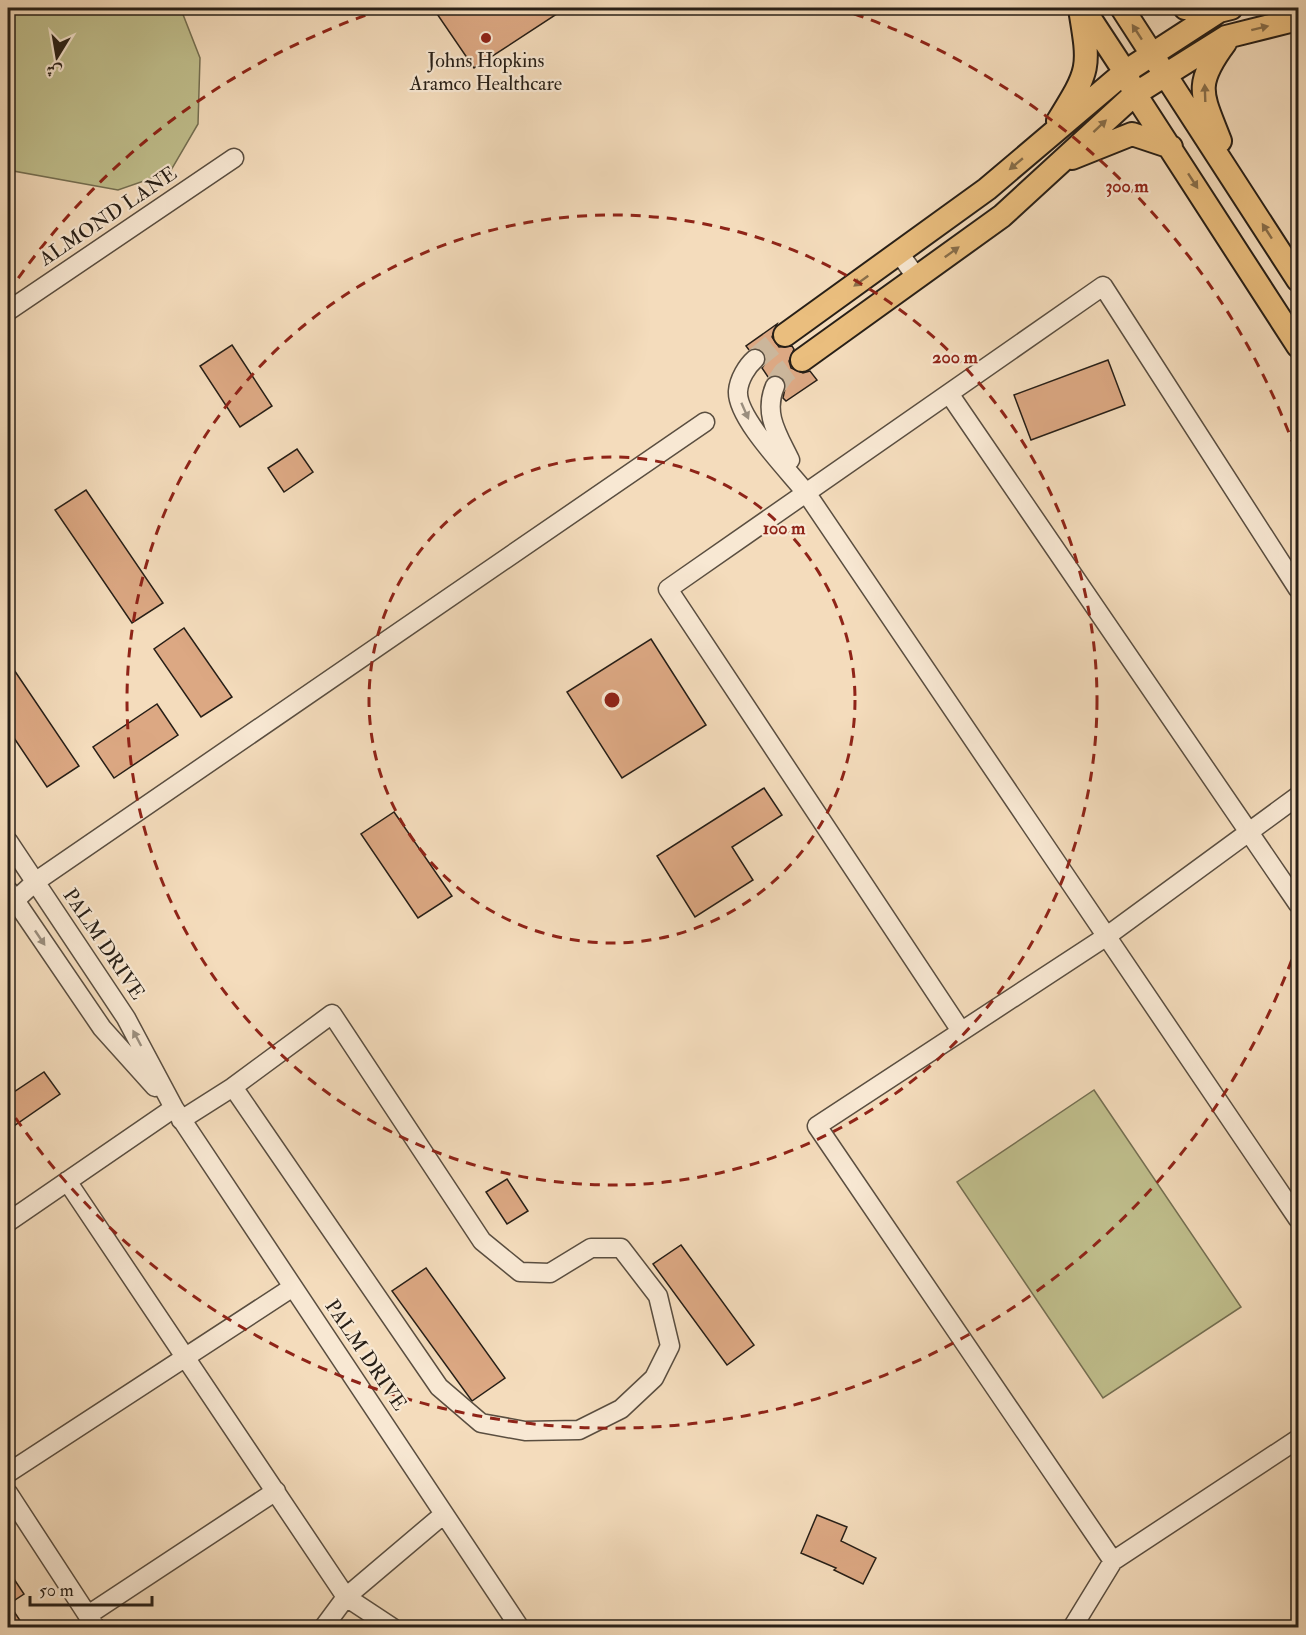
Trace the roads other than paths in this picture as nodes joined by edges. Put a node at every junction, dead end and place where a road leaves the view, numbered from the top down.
1 (1081, 8) edge
2 (1122, 8) edge
3 (1185, 8) edge
4 (1225, 9) edge
5 (1299, 19) edge
6 (1230, 35) junction
7 (1152, 54) junction
8 (1125, 72) junction
9 (1165, 75) junction
10 (1135, 94) junction
11 (1048, 137) junction
12 (1171, 147) junction
13 (234, 158) dead end
14 (1060, 163) junction
15 (1238, 187) junction
16 (899, 253) junction
17 (916, 278) junction
18 (1299, 280) edge
19 (8, 311) edge
20 (812, 317) junction
21 (785, 335) tunnel mouth
22 (829, 341) junction
23 (1299, 346) edge
24 (755, 359) tunnel mouth
25 (802, 360) tunnel mouth
26 (775, 386) tunnel mouth
27 (950, 395) junction
28 (705, 422) dead end
29 (807, 494) junction
30 (1299, 589) edge
31 (1299, 796) edge
32 (1249, 830) junction
33 (8, 841) edge
34 (35, 882) junction
35 (10, 899) edge
36 (1299, 904) edge
37 (1107, 936) junction
38 (961, 1031) junction
39 (233, 1087) junction
40 (178, 1114) junction
41 (67, 1181) junction
42 (1299, 1219) edge
43 (8, 1222) edge
44 (292, 1287) junction
45 (185, 1357) junction
46 (1299, 1439) edge
47 (8, 1473) edge
48 (276, 1491) junction
49 (8, 1493) edge
50 (444, 1514) junction
51 (1113, 1561) junction
52 (346, 1597) junction
53 (92, 1621) edge
54 (323, 1628) edge
55 (393, 1628) edge
56 (520, 1628) edge
57 (1072, 1628) edge

1 - 8 main road
1 - 11 main road
7 -> 2 main road
3 - 4 main road
4 - 7 main road
6 -> 5 main road
6 - 9 main road
15 -> 6 main road
7 - 8 main road
7 - 9 main road
8 - 10 main road
8 - 11 main road
9 - 10 main road
9 - 15 main road
10 - 12 main road
14 -> 10 main road
11 -> 16 main road
12 - 14 main road
12 -> 23 main road
13 - 19 street, ALMOND LANE
17 -> 14 main road
18 -> 15 main road
16 - 17 street
16 -> 20 main road
17 - 22 main road
20 - 21 main road
20 - 22 street
22 - 25 main road
24 -> 29 street
26 - 29 street
27 - 29 street
27 - 30 street
27 - 32 street
28 - 34 street
29 - 37 street
29 - 38 street
31 - 32 street
32 - 36 street
32 - 37 street
33 - 34 street, PALM DRIVE
34 - 35 street
40 -> 34 street, PALM DRIVE
35 -> 40 street, PALM DRIVE
37 - 38 street
37 - 42 street
38 - 51 street
39 - 39 street
39 - 40 street
40 - 41 street
40 - 44 street, PALM DRIVE
41 - 43 street
41 - 45 street
44 - 45 street
44 - 50 street, PALM DRIVE
45 - 47 street
45 - 48 street
46 - 51 street
48 - 52 street
48 - 53 street
49 - 53 street
50 - 52 street
50 - 56 street, PALM DRIVE
51 - 57 street
52 - 54 street
52 - 55 street

